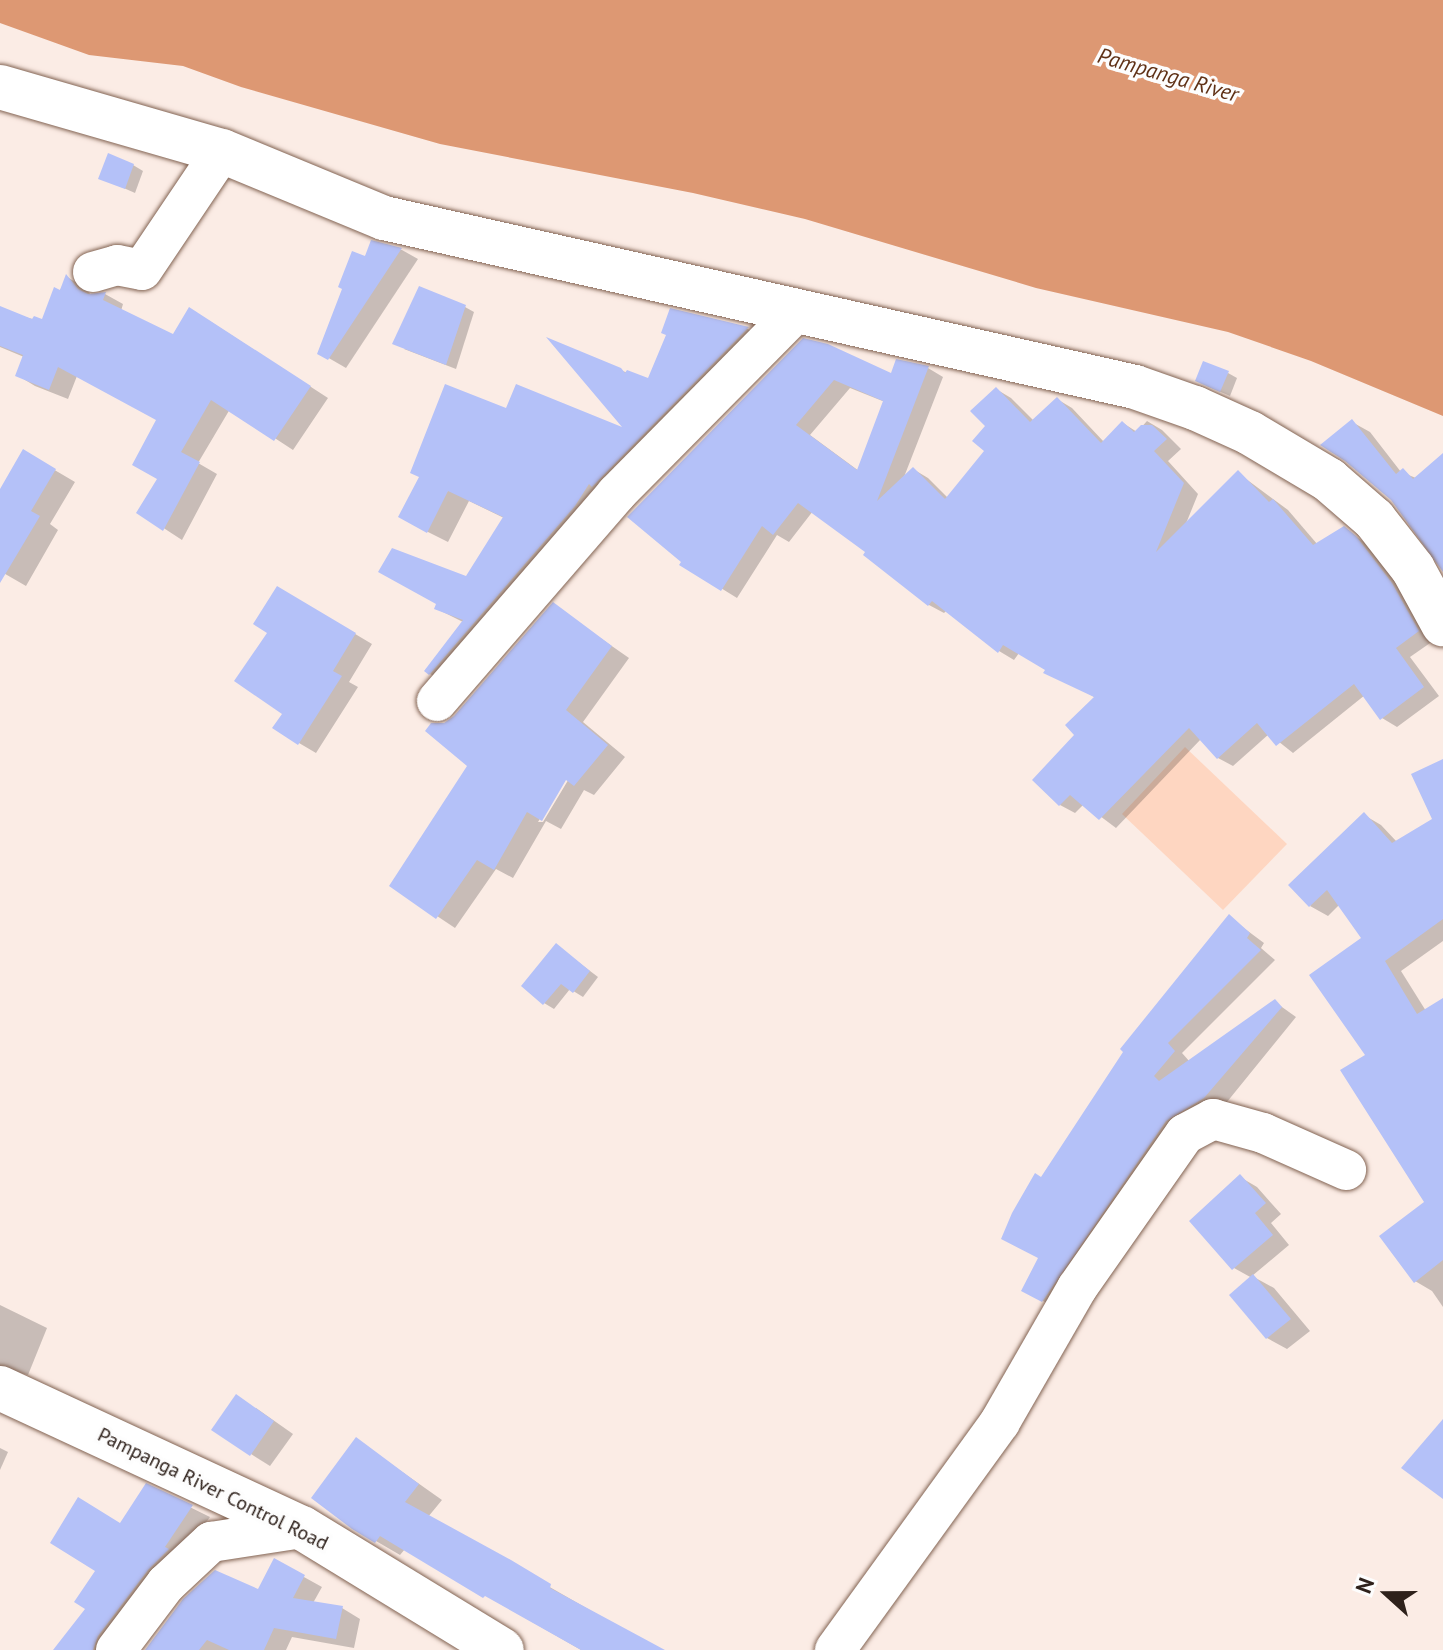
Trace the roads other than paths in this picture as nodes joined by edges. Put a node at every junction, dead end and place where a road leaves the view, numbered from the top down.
1 (0, 87) edge
2 (222, 151) junction
3 (93, 272) dead end
4 (798, 310) junction
5 (1443, 624) edge
6 (437, 701) dead end
7 (1346, 1170) dead end
8 (0, 1388) edge
9 (302, 1528) junction
10 (116, 1650) edge
11 (502, 1650) edge
12 (835, 1650) edge

1 - 2 street
2 - 3 street
2 - 4 street
4 - 5 street
4 - 6 street
7 - 12 street
8 - 9 street, Pampanga River Control Road
9 - 10 street
9 - 11 street, Pampanga River Control Road

